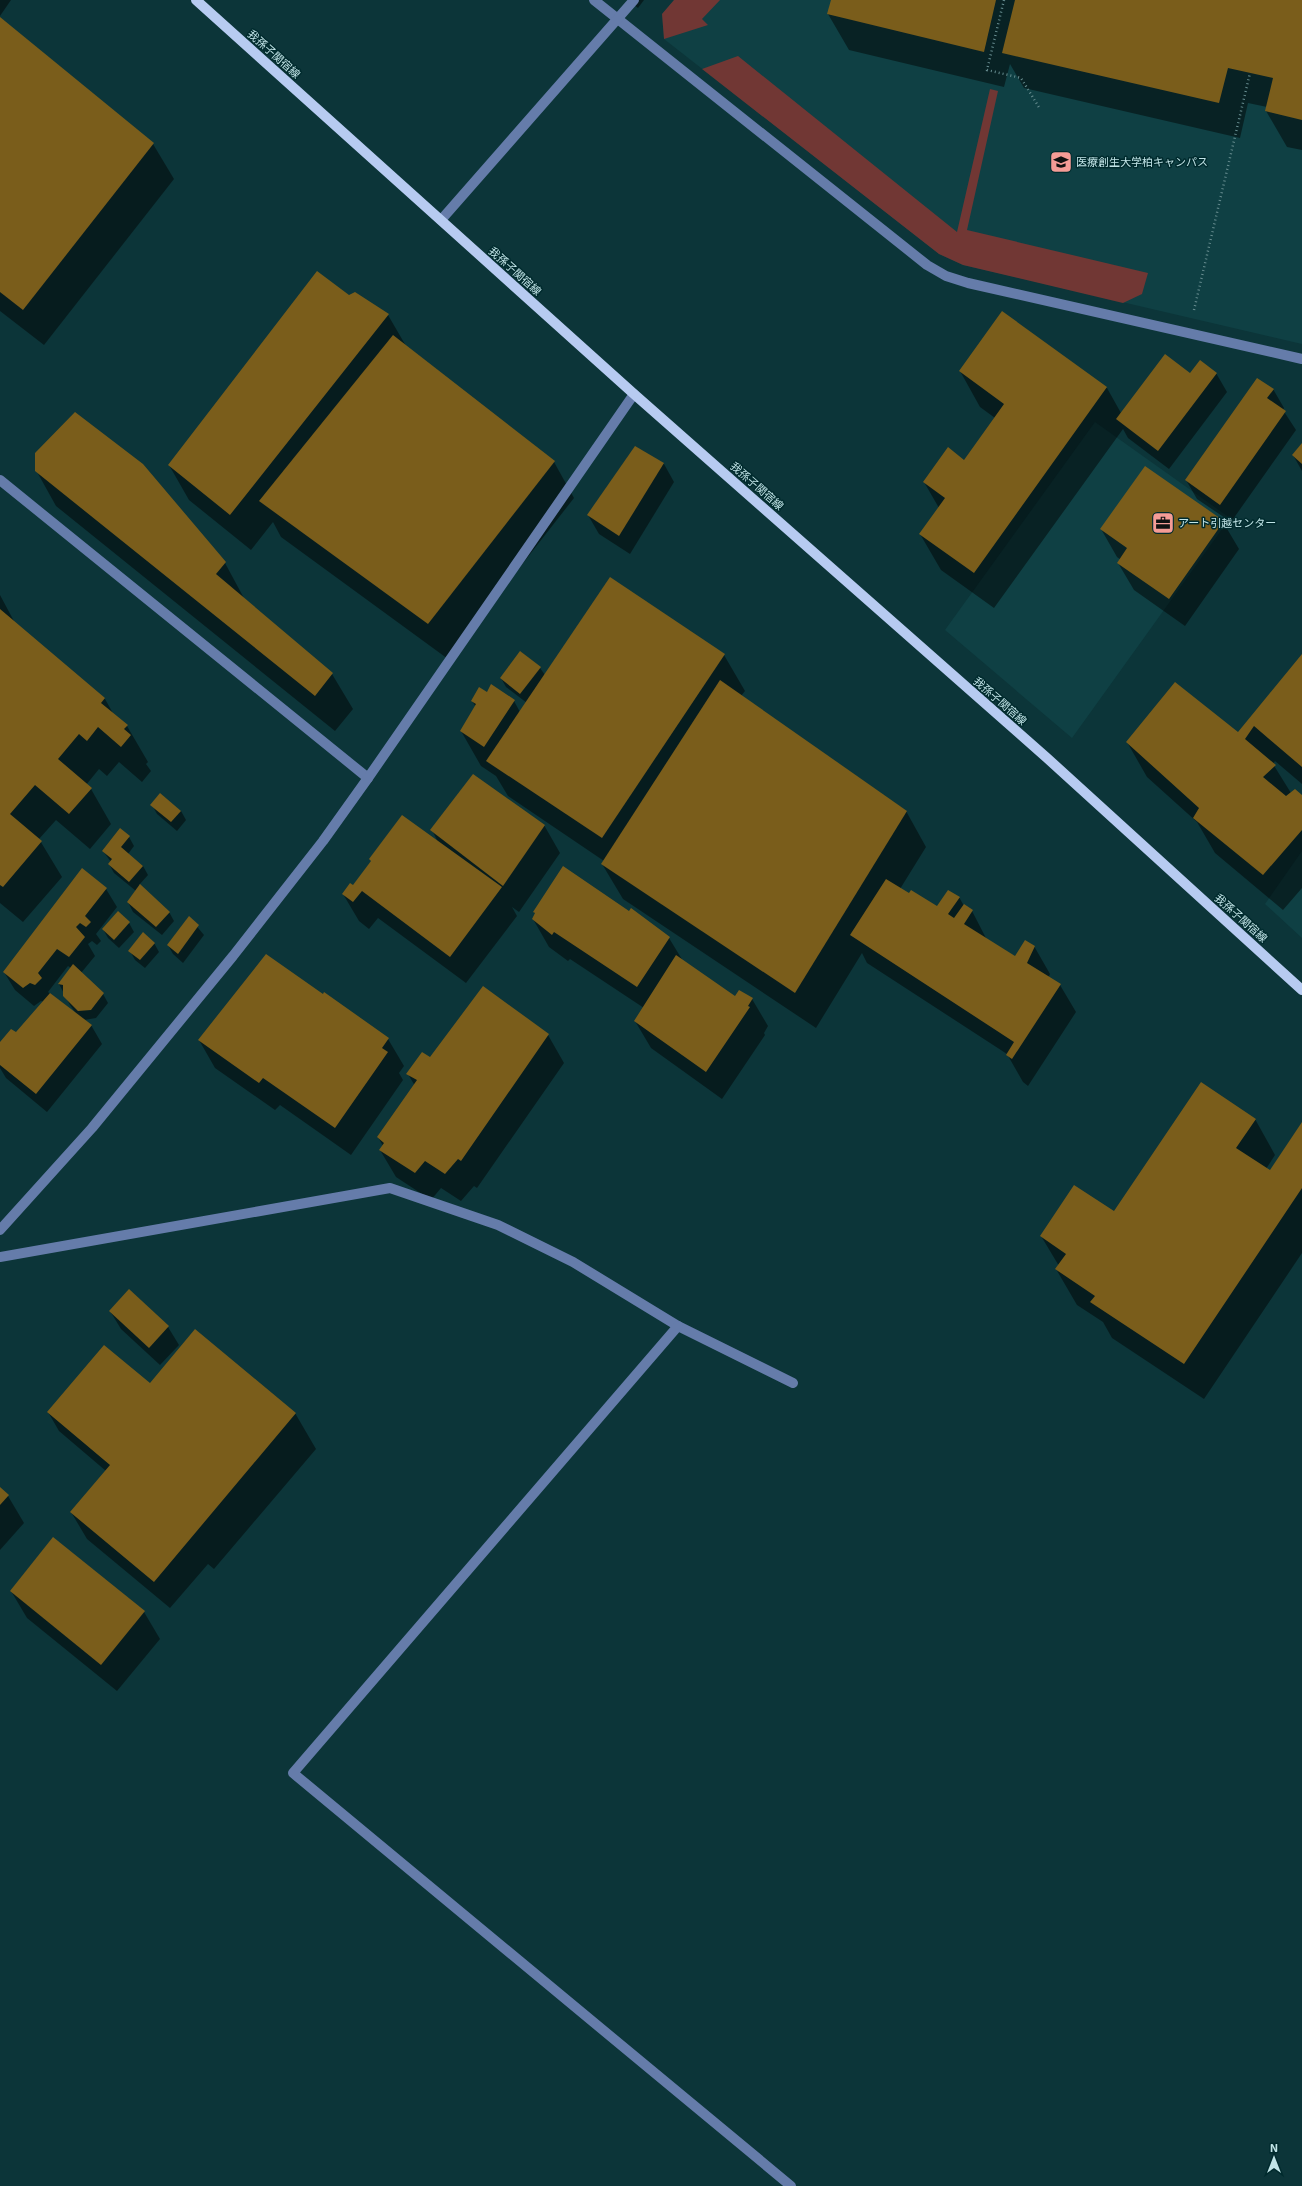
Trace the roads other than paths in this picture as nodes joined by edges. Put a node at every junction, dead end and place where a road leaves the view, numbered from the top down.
1 (196, 0) edge
2 (594, 0) edge
3 (634, 0) edge
4 (618, 18) junction
5 (441, 220) junction
6 (1302, 359) edge
7 (634, 394) junction
8 (0, 480) edge
9 (368, 778) junction
10 (1302, 990) edge
11 (0, 1230) edge
12 (0, 1256) edge
13 (678, 1326) junction
14 (792, 1383) dead end
15 (791, 2186) edge

1 - 5 main road, 我孫子関宿線
2 - 4 street
3 - 4 street
4 - 5 street
4 - 6 street
5 - 7 main road, 我孫子関宿線
7 - 9 street
7 - 10 main road, 我孫子関宿線
8 - 9 street
9 - 11 street
12 - 13 street
13 - 14 street
13 - 15 street

